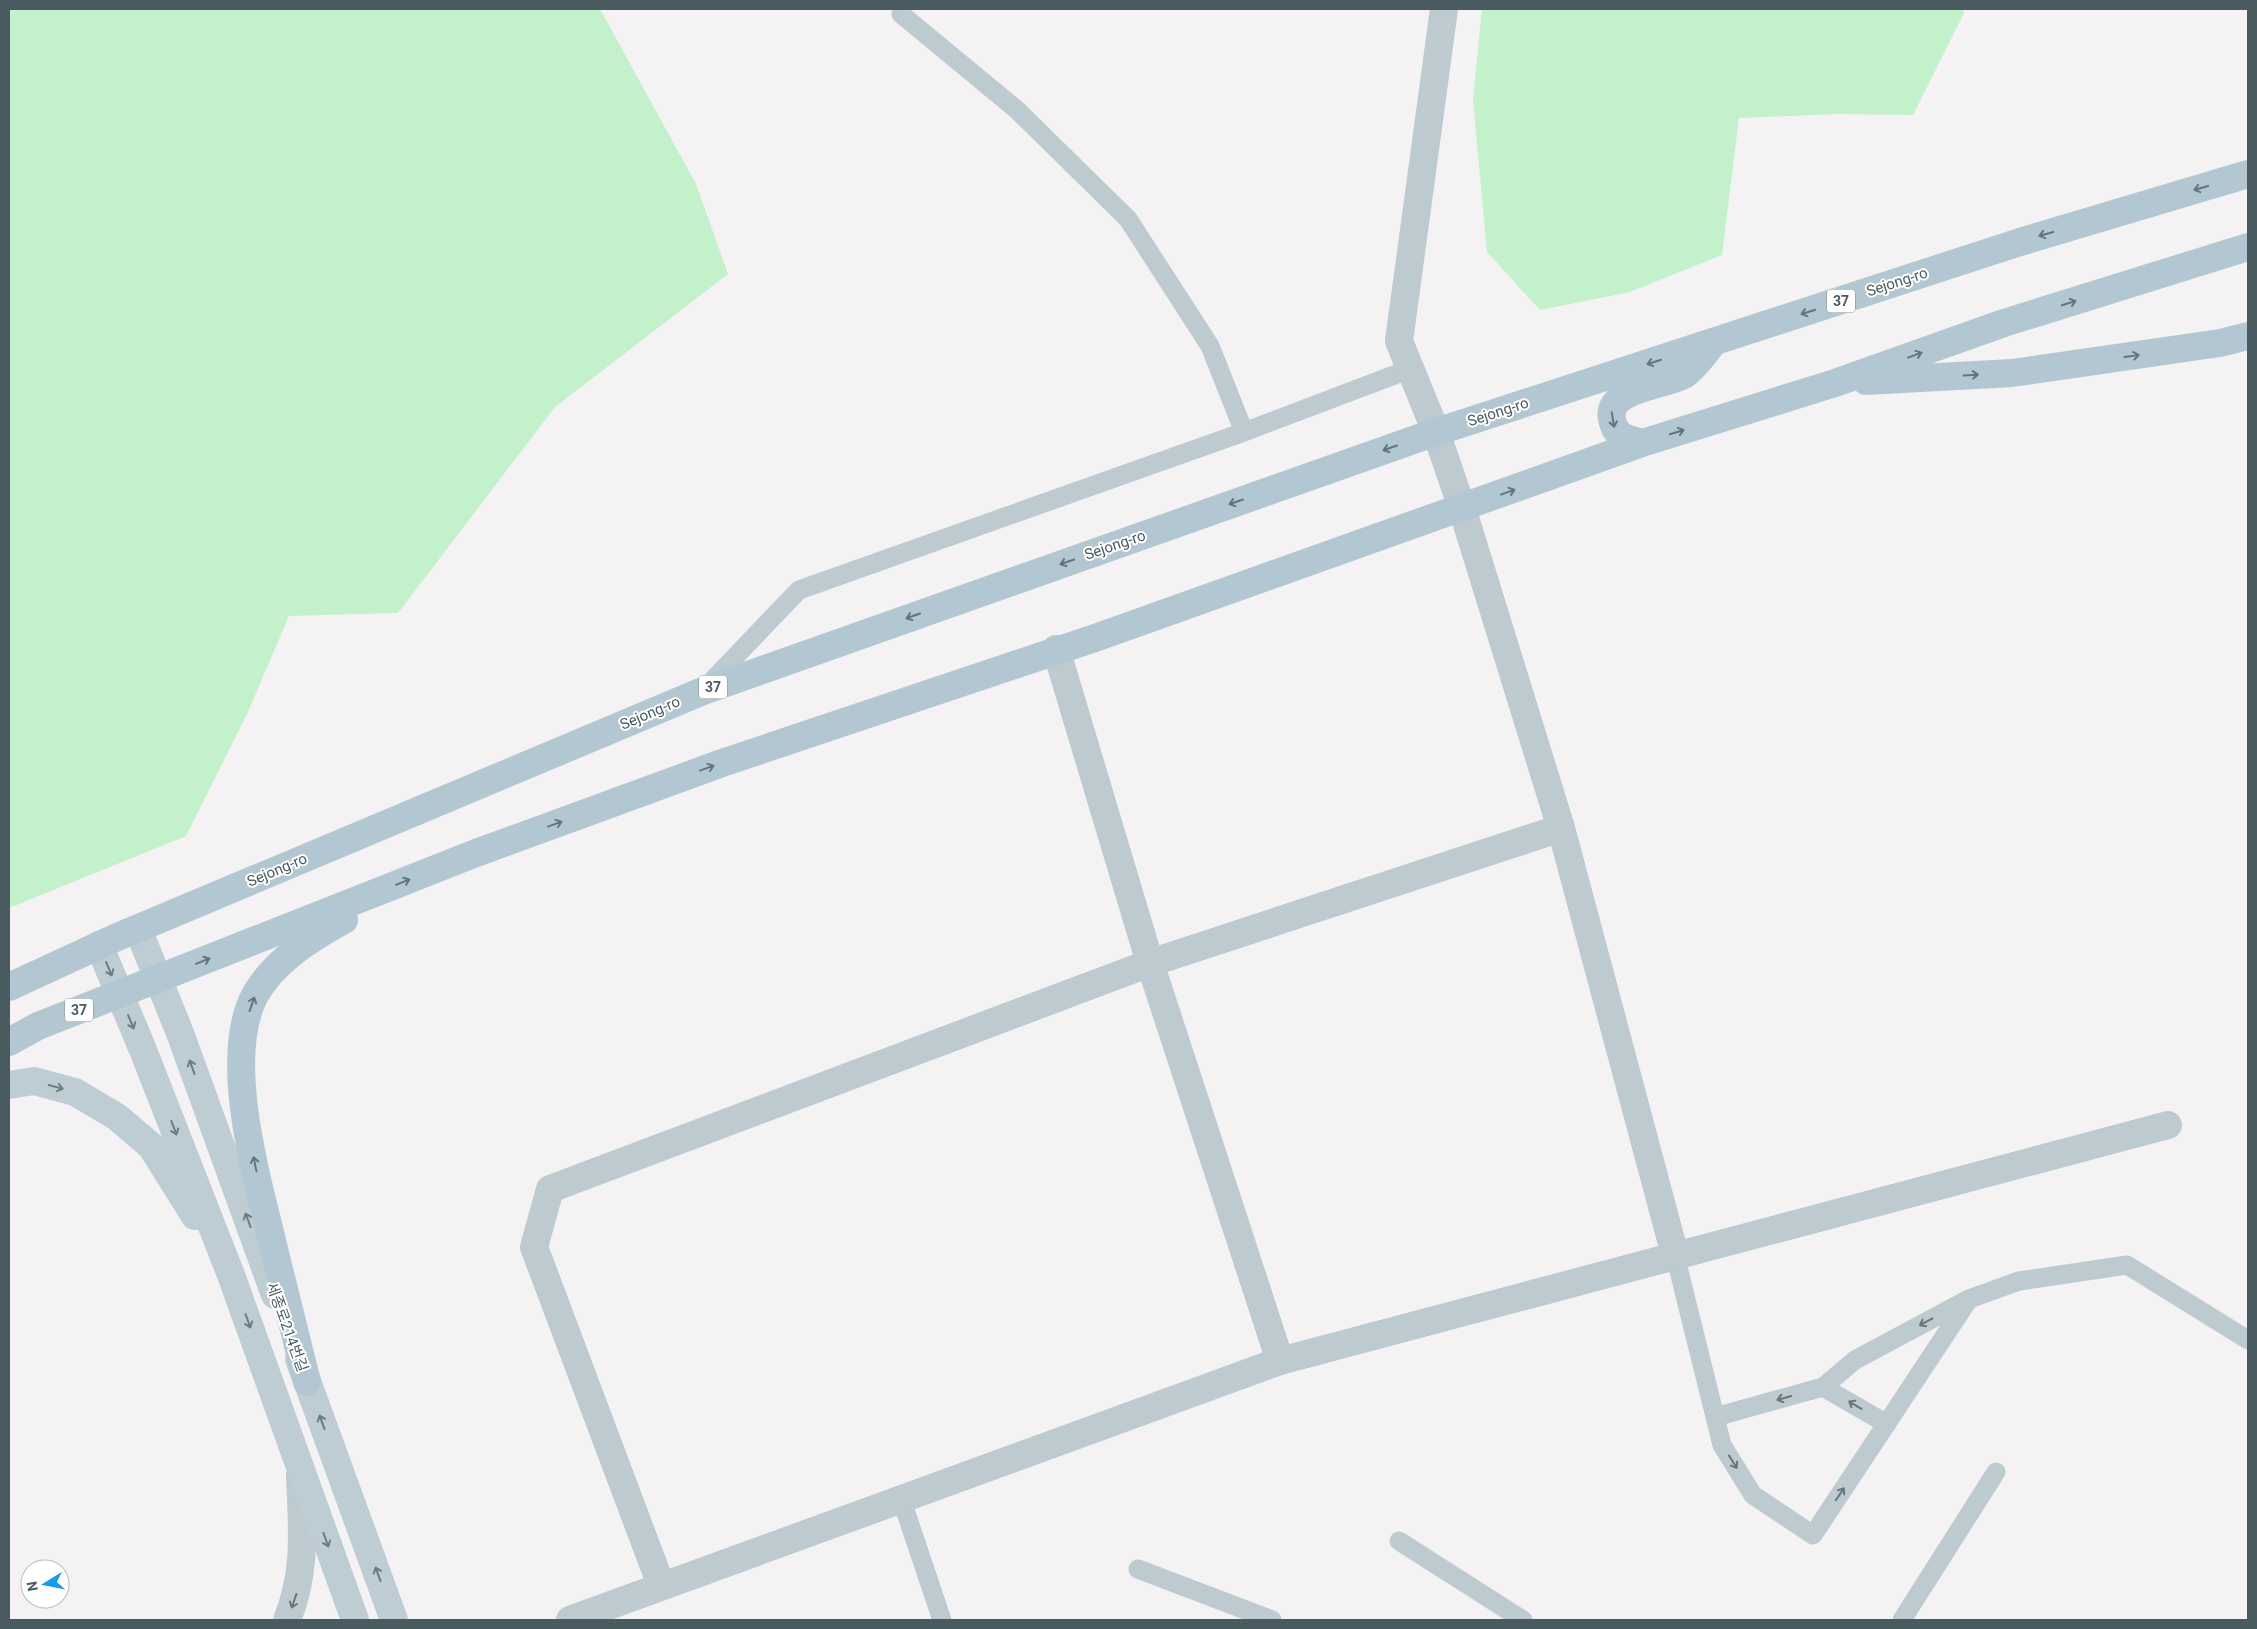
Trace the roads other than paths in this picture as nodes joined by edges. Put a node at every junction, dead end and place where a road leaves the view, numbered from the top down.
1 (1444, 9) edge
2 (901, 14) dead end
3 (2248, 174) edge
4 (2248, 247) edge
5 (2248, 336) edge
6 (1713, 343) junction
7 (1410, 369) junction
8 (1835, 383) junction
9 (1244, 432) junction
10 (1436, 432) junction
11 (1642, 443) junction
12 (1462, 508) junction
13 (1056, 649) junction
14 (703, 691) junction
15 (1561, 828) junction
16 (377, 892) junction
17 (138, 929) junction
18 (99, 945) junction
19 (1150, 963) junction
20 (158, 979) junction
21 (9, 987) edge
22 (119, 994) junction
23 (9, 1042) edge
24 (9, 1085) edge
25 (2168, 1125) dead end
26 (1675, 1255) junction
27 (232, 1275) junction
28 (1969, 1299) junction
29 (2248, 1340) edge
30 (1280, 1361) junction
31 (307, 1382) junction
32 (1823, 1386) junction
33 (1715, 1417) junction
34 (1886, 1424) junction
35 (300, 1466) junction
36 (1996, 1472) dead end
37 (901, 1498) junction
38 (1399, 1540) dead end
39 (1138, 1569) dead end
40 (661, 1585) junction
41 (287, 1620) edge
42 (355, 1620) edge
43 (394, 1620) edge
44 (570, 1620) edge
45 (942, 1620) edge
46 (1272, 1620) edge
47 (1523, 1620) edge
48 (1902, 1620) edge

1 - 7 street
2 - 9 lane
3 -> 6 main road, Sejong-ro / 37
8 -> 4 main road, 37
8 -> 5 main road
6 -> 10 main road, Sejong-ro / 37
6 -> 11 main road
7 - 9 lane
7 - 10 street
11 -> 8 main road, 37
9 - 14 lane
10 - 12 street
10 -> 14 main road, Sejong-ro / 37
12 -> 11 main road, 37
12 - 13 main road, 37
12 - 15 street
16 -> 13 main road, 37
13 - 19 street
14 - 17 main road, Sejong-ro / 37
15 - 19 street
15 - 26 street
20 -> 16 main road, 37
31 -> 16 main road
17 - 18 main road, Sejong-ro / 37
17 - 20 street, 세종로214번길
18 - 21 main road, Sejong-ro / 37
18 -> 22 street
19 - 30 street
19 - 40 street
20 - 22 main road, 37
31 -> 20 street, 세종로214번길
22 - 23 main road, 37
22 -> 27 street
24 -> 27 street
25 - 26 street
26 - 30 street
26 - 33 lane
27 -> 35 street
28 - 29 lane
28 -> 32 lane
28 - 34 lane
30 - 37 street
43 -> 31 street, 세종로214번길
32 -> 33 lane
34 -> 32 lane
33 -> 34 lane
35 -> 41 street
35 -> 42 street
36 - 48 lane
37 - 40 street
37 - 45 lane
38 - 47 lane
39 - 46 lane
40 - 44 street

